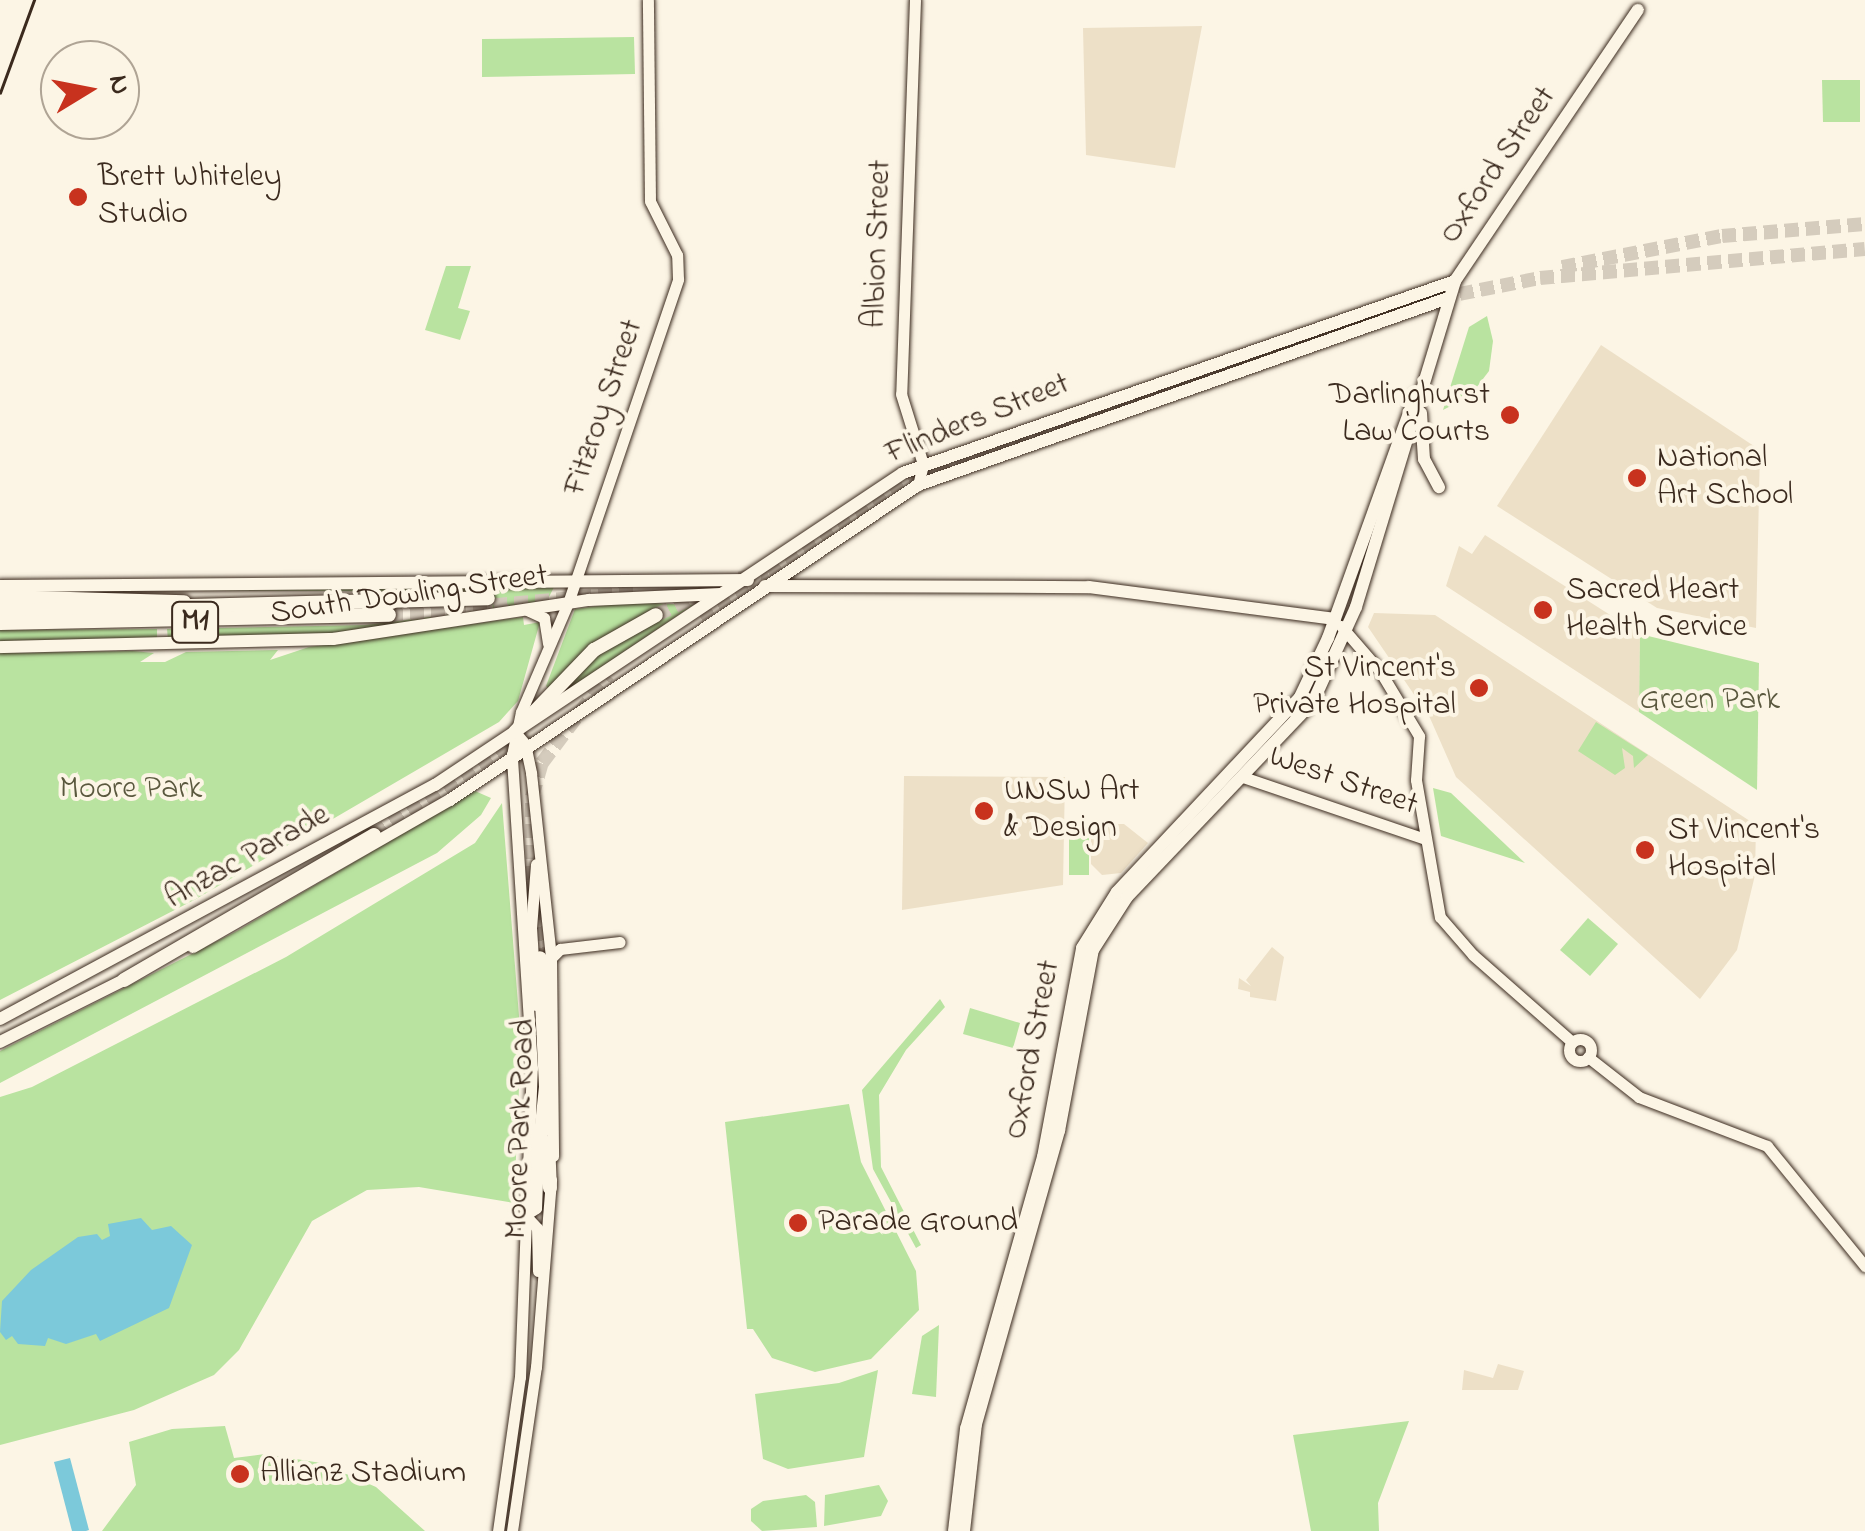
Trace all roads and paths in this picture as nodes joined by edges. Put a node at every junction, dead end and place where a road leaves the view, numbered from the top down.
1 (648, 0) edge
2 (915, 0) edge
3 (1642, 5) edge
4 (1454, 281) junction
5 (1448, 298) junction
6 (1424, 376) junction
7 (922, 464) junction
8 (918, 485) junction
9 (1439, 487) dead end
10 (809, 555) junction
11 (575, 578) junction
12 (746, 579) junction
13 (0, 586) edge
14 (764, 586) junction
15 (810, 586) junction
16 (724, 594) junction
17 (0, 596) edge
18 (488, 598) dead end
19 (568, 603) junction
20 (214, 606) junction
21 (527, 610) junction
22 (0, 611) edge
23 (389, 614) tunnel mouth
24 (656, 615) tunnel mouth
25 (1335, 619) junction
26 (0, 623) edge
27 (1346, 632) junction
28 (0, 647) edge
29 (548, 648) junction
30 (520, 738) junction
31 (512, 755) junction
32 (1243, 777) junction
33 (374, 835) tunnel mouth
34 (1425, 840) junction
35 (540, 846) junction
36 (620, 942) dead end
37 (546, 958) junction
38 (124, 980) junction
39 (0, 1019) edge
40 (0, 1042) edge
41 (546, 1087) junction
42 (1059, 1104) junction
43 (538, 1163) junction
44 (550, 1188) junction
45 (525, 1215) junction
46 (1865, 1266) edge
47 (539, 1337) junction
48 (522, 1421) junction
49 (963, 1486) junction
50 (498, 1531) edge
51 (512, 1531) edge
52 (954, 1531) edge
53 (964, 1531) edge

1 - 11 main road, Fitzroy Street
2 - 7 main road, Albion Street
3 - 4 main road, Oxford Street
4 - 5 main road, Oxford Street
4 - 7 main road, Flinders Street
5 - 6 main road, Oxford Street
5 - 8 main road, Flinders Street
6 - 9 main road
6 - 25 main road, Oxford Street
6 - 27 main road, Oxford Street
7 - 8 main road, Albion Street
7 - 12 main road, Flinders Street
8 - 10 main road, Flinders Street
10 - 14 main road, Flinders Street
10 - 15 main road
11 - 12 main road, South Dowling Street
11 - 13 main road, South Dowling Street
11 - 19 main road, Moore Park Road
12 - 14 main road, South Dowling Street
12 - 16 main road, Flinders Street
14 - 15 main road, South Dowling Street
14 - 16 main road, South Dowling Street
14 - 30 main road, Flinders Street
15 - 25 main road, South Dowling Street
16 - 19 main road, South Dowling Street
16 - 30 main road, Flinders Street
17 - 20 highway, M1
18 - 20 highway, M1
19 - 21 main road, South Dowling Street
19 - 29 main road, Moore Park Road
20 - 22 highway, M1
21 - 28 main road, South Dowling Street
21 - 29 main road
23 - 26 highway, M1
24 - 30 highway
25 - 27 main road
25 - 42 main road, Oxford Street
27 - 32 main road, Oxford Street
27 - 34 main road
29 - 30 main road, Moore Park Road
30 - 31 main road, Flinders Street
30 - 35 main road, Moore Park Road
30 - 39 main road, Anzac Parade
31 - 38 main road, Anzac Parade
31 - 45 main road, Moore Park Road
32 - 34 main road, West Street
32 - 42 main road, Oxford Street
33 - 38 highway
34 - 46 main road
35 - 37 main road, Moore Park Road
35 - 43 main road
36 - 37 main road
37 - 41 highway
37 - 44 main road, Moore Park Road
38 - 40 main road, Anzac Parade
41 - 43 highway
41 - 44 highway
42 - 49 main road, Oxford Street
43 - 45 main road
44 - 47 main road, Moore Park Road
45 - 47 main road
45 - 48 main road, Moore Park Road
47 - 48 main road, Moore Park Road
48 - 50 main road, Moore Park Road
48 - 51 main road, Moore Park Road
49 - 52 main road, Oxford Street
49 - 53 main road, Oxford Street

